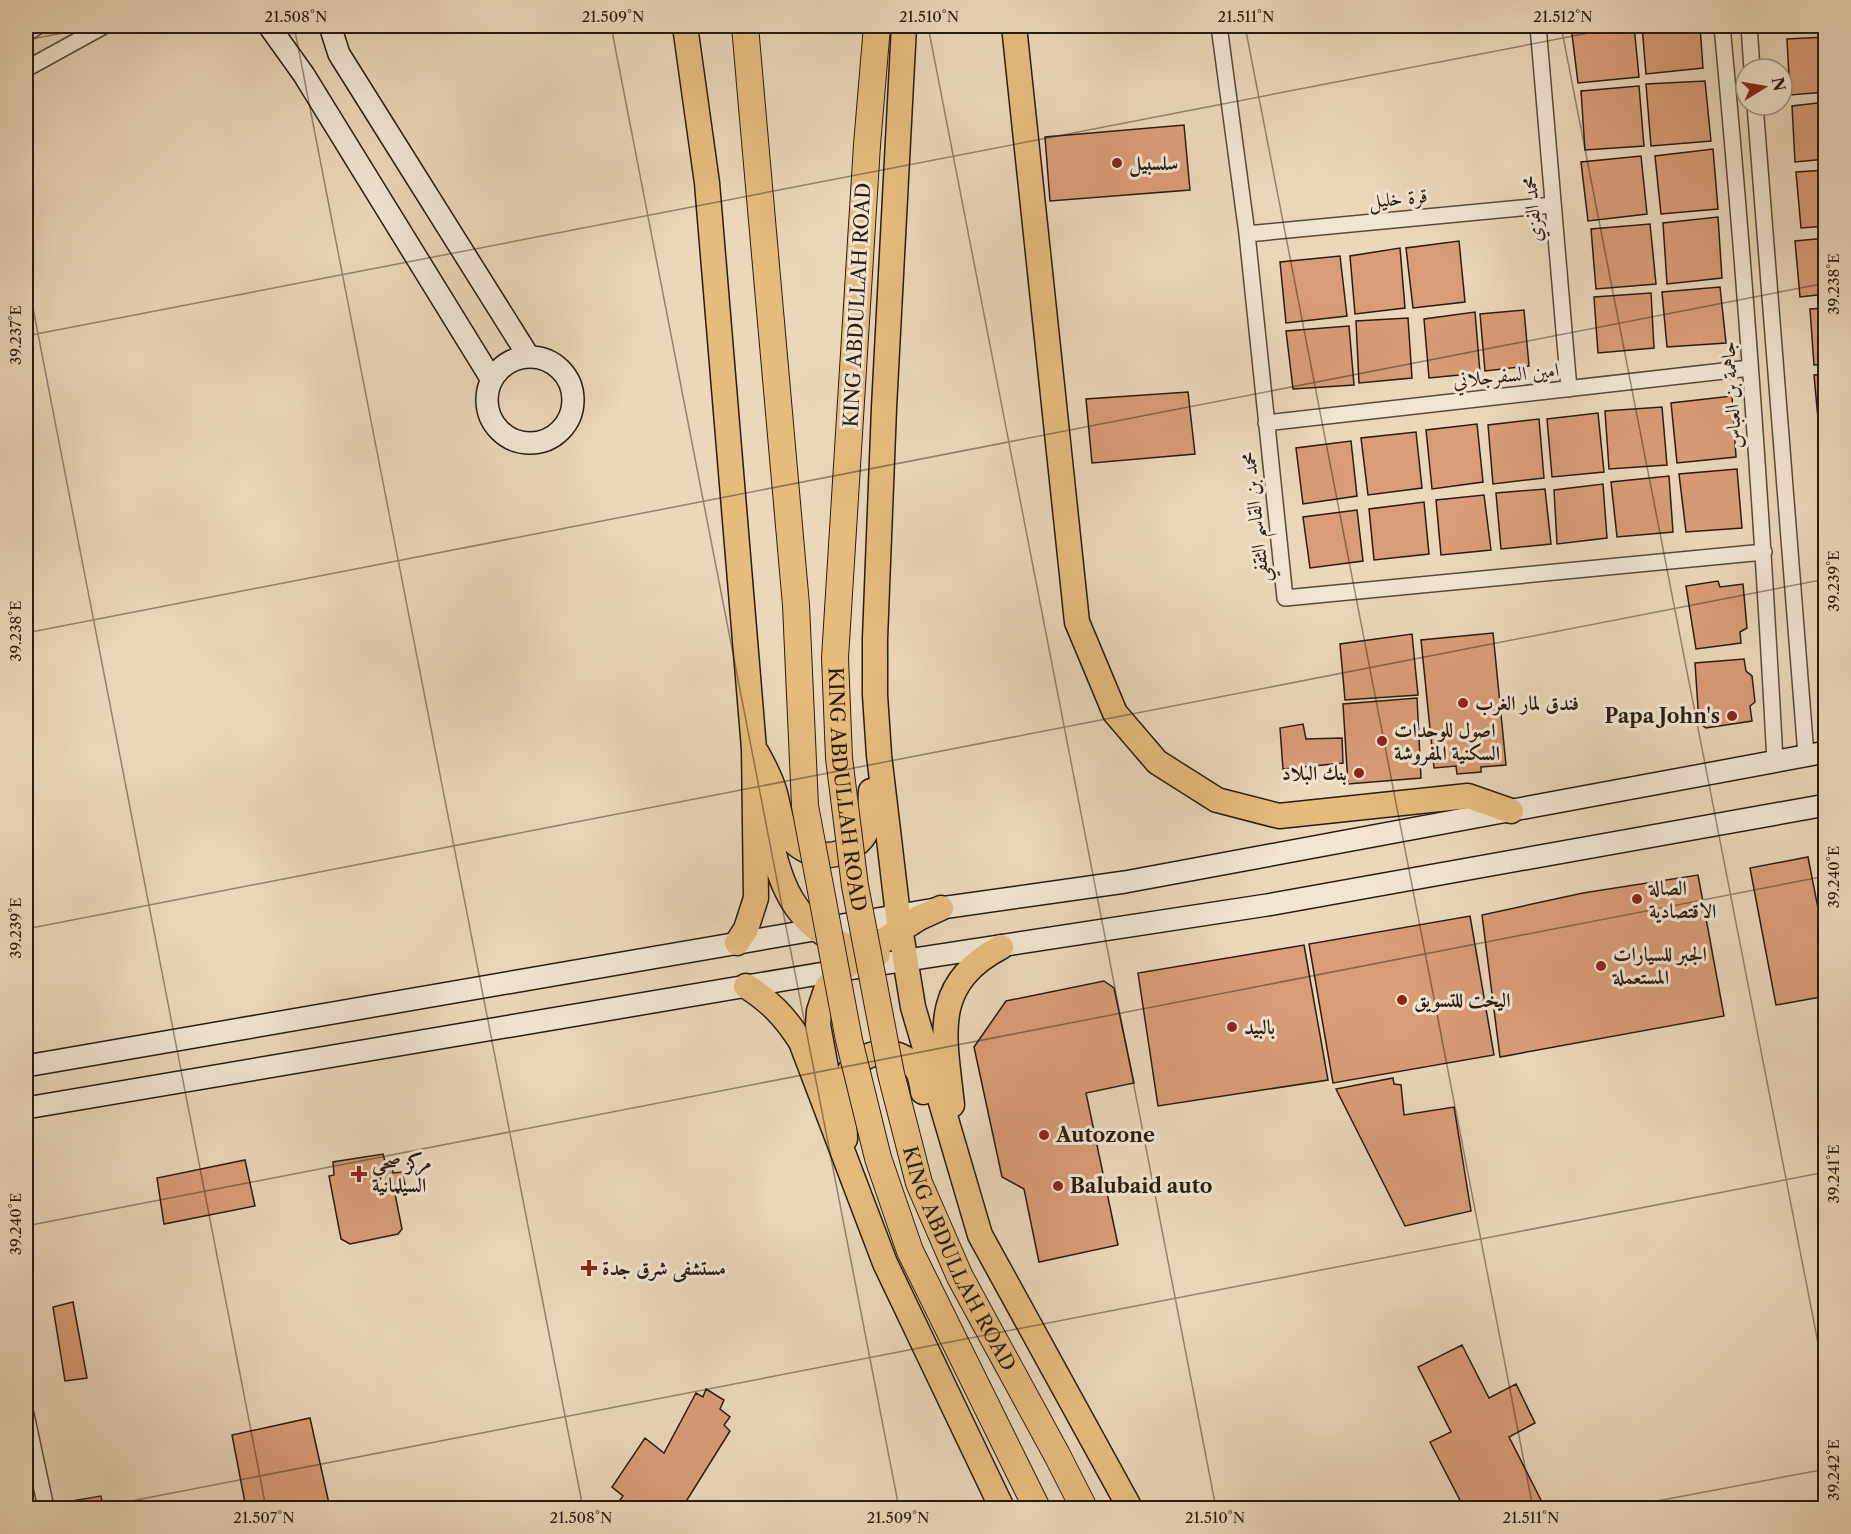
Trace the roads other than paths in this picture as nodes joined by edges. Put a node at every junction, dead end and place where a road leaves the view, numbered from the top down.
1 (38, 26) edge
2 (104, 26) edge
3 (269, 26) edge
4 (330, 26) edge
5 (685, 26) edge
6 (745, 26) edge
7 (877, 26) edge
8 (904, 26) edge
9 (1014, 26) edge
10 (1219, 26) edge
11 (1538, 26) edge
12 (1722, 26) edge
13 (1749, 26) edge
14 (26, 34) edge
15 (1751, 57) edge
16 (26, 69) edge
17 (1756, 117) edge
18 (1553, 205) junction
19 (1247, 234) junction
20 (529, 357) junction
21 (1750, 368) junction
22 (492, 380) junction
23 (1569, 389) junction
24 (1266, 423) junction
25 (1764, 552) junction
26 (754, 749) junction
27 (1816, 753) edge
28 (879, 755) junction
29 (1775, 761) junction
30 (1826, 806) edge
31 (1511, 811) junction
32 (941, 908) joint
33 (899, 923) junction
34 (818, 929) junction
35 (737, 943) junction
36 (1000, 947) junction
37 (867, 951) junction
38 (906, 961) junction
39 (842, 970) junction
40 (747, 986) junction
41 (26, 1066) edge
42 (26, 1108) edge
43 (846, 1160) junction
44 (960, 1167) junction
45 (26, 1414) edge
46 (46, 1509) edge
47 (1002, 1509) edge
48 (1037, 1509) edge
49 (1084, 1509) edge
50 (1130, 1509) edge

1 - 14 street
2 - 16 street
3 - 22 main road
4 - 20 main road
5 - 26 main road
6 - 48 highway, KING ABDULLAH ROAD, bridge
7 - 49 highway, KING ABDULLAH ROAD, bridge
8 - 28 main road
9 - 31 main road
10 - 19 street, محمد بن القاسم الثقفي
11 - 18 street, محمد الفزي
12 - 21 street, جاهمة بن العباس
13 - 15 street
17 - 27 street
18 - 19 street, قرة خليل
18 - 23 street, محمد الفزي
19 - 24 street, محمد بن القاسم الثقفي
20 - 22 main road
20 - 22 main road
21 - 23 street, امين السفرجلاني
21 - 25 street, جاهمة بن العباس
23 - 24 street, امين السفرجلاني
24 - 25 street, محمد بن القاسم الثقفي
25 - 29 street, جاهمة بن العباس
26 - 28 main road
26 - 34 main road
26 - 35 main road
27 - 29 main road
28 - 33 main road
29 - 31 main road
30 - 36 main road
31 - 32 main road
32 - 33 main road
33 - 34 main road
33 - 37 main road
33 - 38 main road
34 - 35 main road
34 - 37 main road
35 - 41 main road
36 - 38 main road
36 - 44 main road
37 - 38 main road
37 - 39 main road
38 - 39 main road
38 - 44 main road
39 - 40 main road
39 - 43 main road
40 - 42 main road
40 - 43 main road
43 - 44 main road
43 - 47 main road
44 - 50 main road
45 - 46 street

